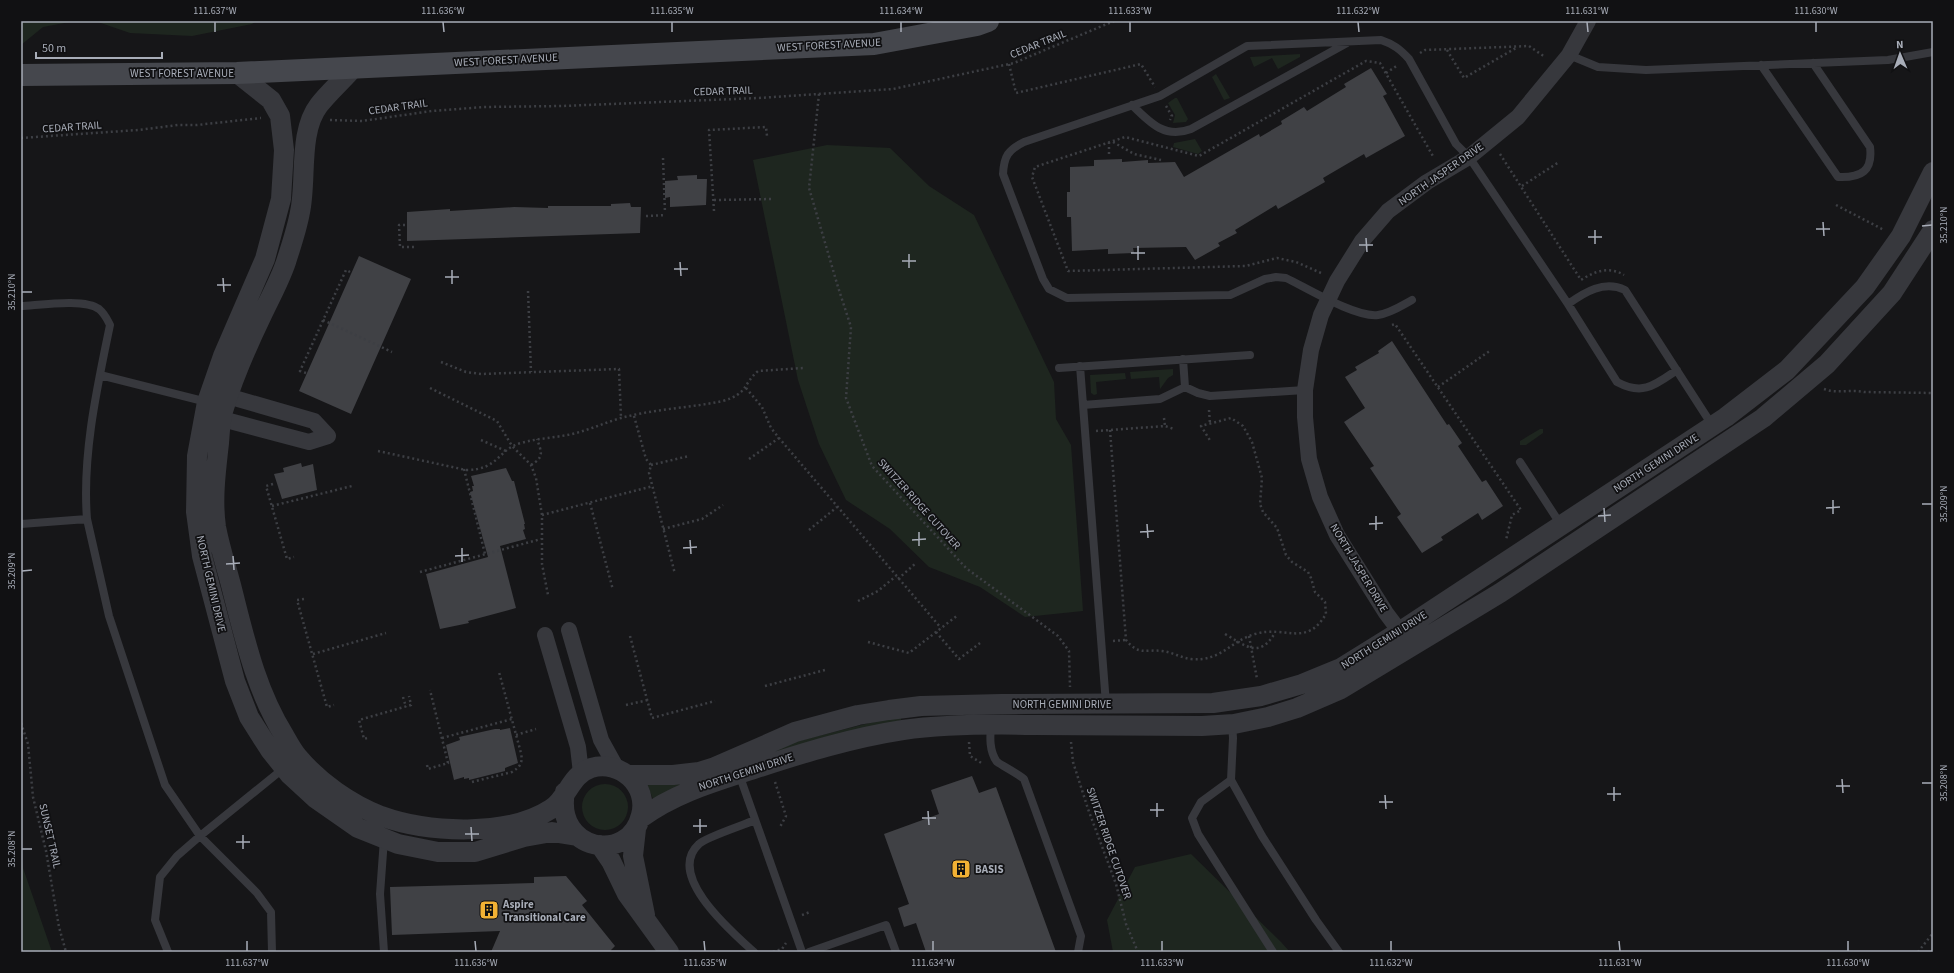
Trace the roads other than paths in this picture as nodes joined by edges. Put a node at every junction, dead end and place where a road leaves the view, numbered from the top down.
1 (988, 21) edge
2 (1588, 21) edge
3 (1350, 42) junction
4 (1933, 52) edge
5 (1569, 55) junction
6 (1813, 63) junction
7 (1761, 65) junction
8 (354, 67) junction
9 (237, 73) junction
10 (21, 76) edge
11 (1132, 105) junction
12 (1469, 157) junction
13 (1933, 172) edge
14 (1933, 230) edge
15 (1329, 299) junction
16 (1412, 300) dead end
17 (1568, 304) junction
18 (21, 306) edge
19 (1250, 355) dead end
20 (1183, 359) junction
21 (1080, 366) junction
22 (1059, 368) dead end
23 (1677, 370) junction
24 (100, 375) junction
25 (1185, 387) junction
26 (1305, 390) junction
27 (214, 404) junction
28 (1083, 405) junction
29 (1713, 426) junction
30 (1520, 462) dead end
31 (87, 519) junction
32 (21, 524) edge
33 (1561, 525) junction
34 (569, 630) dead end
35 (545, 635) dead end
36 (1405, 640) junction
37 (1106, 704) junction
38 (991, 724) junction
39 (1232, 724) junction
40 (291, 762) junction
41 (622, 772) junction
42 (581, 773) junction
43 (739, 774) junction
44 (1231, 780) junction
45 (565, 792) junction
46 (755, 820) junction
47 (638, 824) junction
48 (200, 836) junction
49 (577, 836) junction
50 (384, 838) junction
51 (600, 846) junction
52 (645, 917) junction
53 (168, 952) edge
54 (272, 952) edge
55 (384, 952) edge
56 (669, 952) edge
57 (754, 952) edge
58 (802, 952) edge
59 (809, 952) edge
60 (896, 952) edge
61 (1078, 952) edge
62 (1273, 952) edge
63 (1339, 952) edge

1 - 8 main road, WEST FOREST AVENUE
2 - 5 street, NORTH JASPER DRIVE
3 - 11 lane
3 - 11 lane
3 - 12 lane
4 - 6 lane
5 - 7 lane
5 - 12 street, NORTH JASPER DRIVE
6 - 7 lane
6 - 7 lane
8 - 9 main road, WEST FOREST AVENUE
8 - 27 street, NORTH GEMINI DRIVE
9 - 10 main road, WEST FOREST AVENUE
9 - 27 street, NORTH GEMINI DRIVE
11 - 15 lane
12 - 15 street, NORTH JASPER DRIVE
12 - 17 lane
13 - 29 street, NORTH GEMINI DRIVE
14 - 36 street, NORTH GEMINI DRIVE
15 - 16 lane
15 - 26 street, NORTH JASPER DRIVE
17 - 23 lane
17 - 23 lane
18 - 24 lane
19 - 20 lane
20 - 21 lane
20 - 25 lane
21 - 22 lane
21 - 28 lane
23 - 29 lane
24 - 27 lane
24 - 31 lane
25 - 26 lane
25 - 28 lane
26 - 36 street, NORTH JASPER DRIVE
27 - 27 street
27 - 40 street, NORTH GEMINI DRIVE
28 - 37 lane
29 - 33 street, NORTH GEMINI DRIVE
30 - 33 lane
31 - 32 lane
31 - 48 lane
33 - 36 street, NORTH GEMINI DRIVE
34 - 41 street
35 - 42 street
36 - 37 street, NORTH GEMINI DRIVE
36 - 39 street, NORTH GEMINI DRIVE
37 - 41 street, NORTH GEMINI DRIVE
38 - 39 street, NORTH GEMINI DRIVE
38 - 43 street, NORTH GEMINI DRIVE
38 - 61 lane
39 - 44 lane
40 - 45 street, NORTH GEMINI DRIVE
40 - 48 lane
40 - 50 street, NORTH GEMINI DRIVE
41 - 42 street, NORTH GEMINI DRIVE
41 - 47 street
42 - 45 street, NORTH GEMINI DRIVE
43 - 46 lane
43 - 47 street, NORTH GEMINI DRIVE
44 - 62 lane
44 - 63 lane
45 - 49 street
46 - 57 lane
46 - 58 lane
47 - 51 street, NORTH GEMINI DRIVE
47 - 52 street
48 - 53 lane
48 - 54 lane
49 - 50 street, NORTH GEMINI DRIVE
49 - 51 street, NORTH GEMINI DRIVE
50 - 55 lane
51 - 52 street
52 - 56 street
59 - 60 lane

